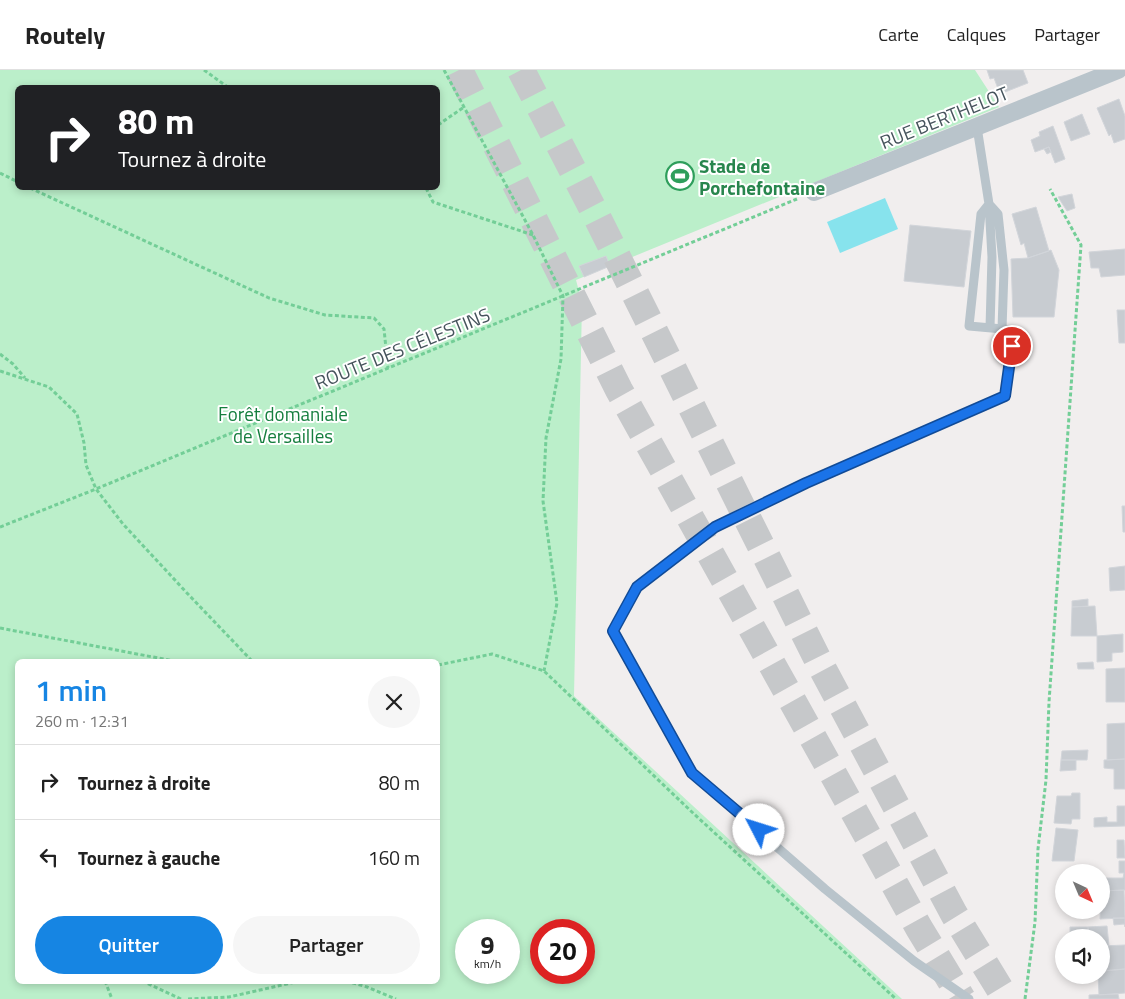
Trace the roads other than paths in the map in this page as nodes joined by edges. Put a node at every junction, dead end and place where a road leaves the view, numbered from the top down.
1 (1118, 70) edge
2 (977, 127) junction
3 (814, 192) road end
4 (989, 204) junction
5 (989, 215) junction
6 (990, 328) junction
7 (1002, 329) junction
8 (969, 999) edge

1 - 2 street, RUE BERTHELOT
2 - 3 street, RUE BERTHELOT
2 - 4 lane
4 - 5 lane
4 - 5 lane
5 - 6 lane
5 - 6 lane
5 - 7 lane
6 - 7 lane
7 - 8 lane

